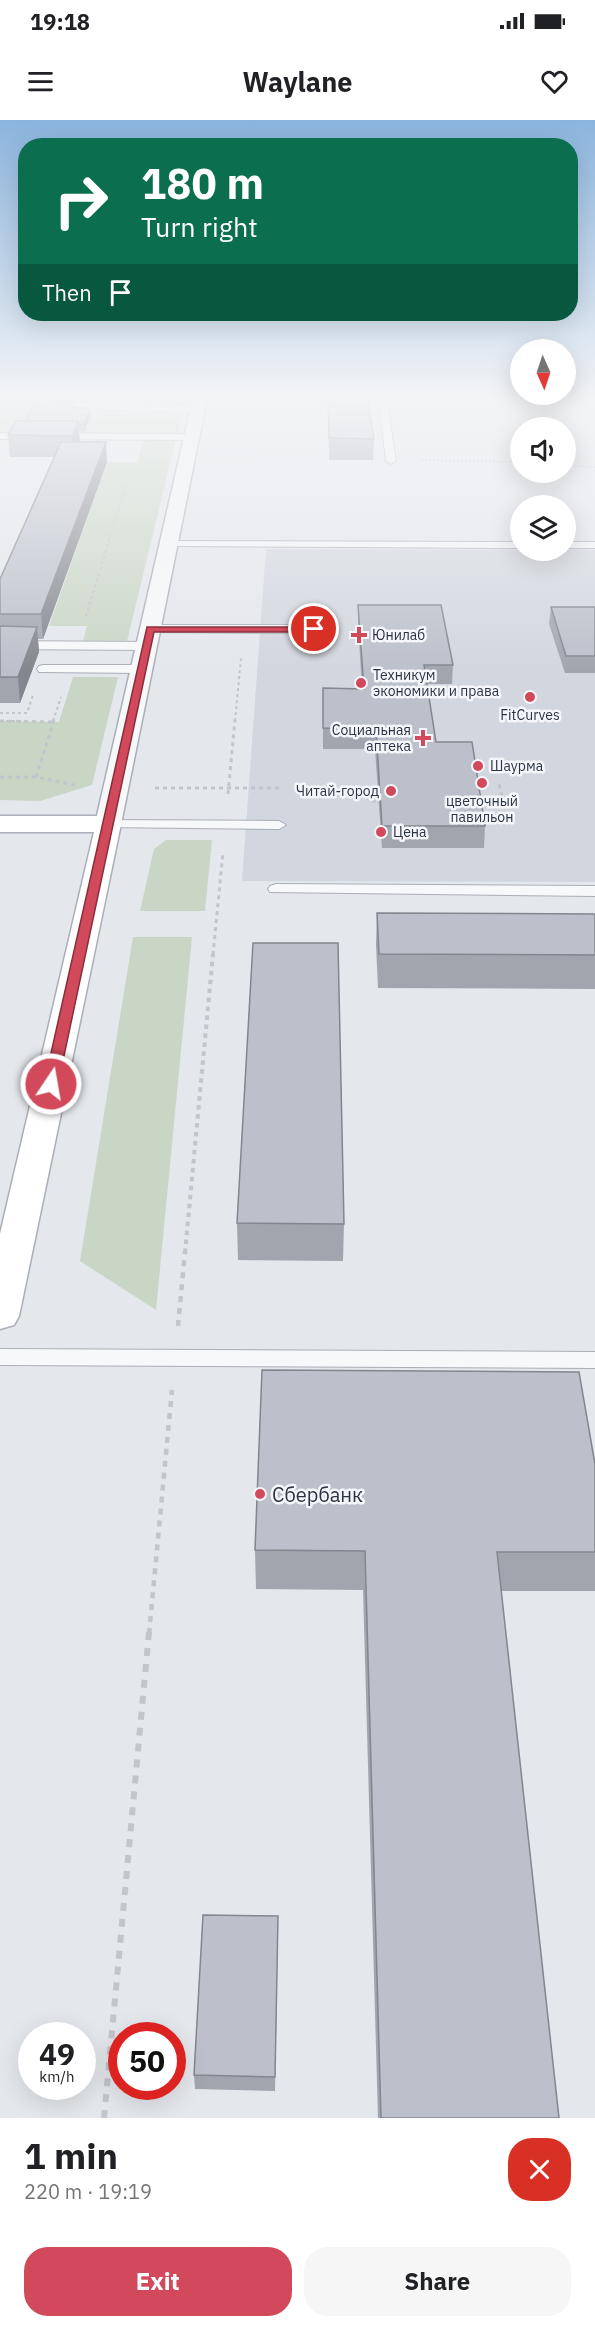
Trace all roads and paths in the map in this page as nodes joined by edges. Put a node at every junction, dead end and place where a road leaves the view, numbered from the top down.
1 (125, 487) edge
2 (181, 487) edge
3 (169, 544) junction
4 (510, 545) edge
5 (576, 545) edge
6 (595, 545) edge
7 (314, 629) dead end
8 (244, 630) junction
9 (148, 638) junction
10 (0, 645) edge
11 (77, 646) junction
12 (42, 669) joint
13 (69, 669) junction
14 (142, 669) junction
15 (0, 713) edge
16 (0, 721) edge
17 (53, 722) junction
18 (0, 777) edge
19 (36, 777) junction
20 (499, 783) dead end
21 (88, 788) dead end
22 (154, 788) dead end
23 (229, 788) junction
24 (280, 788) dead end
25 (367, 788) dead end
26 (228, 799) dead end
27 (391, 801) edge
28 (469, 801) edge
29 (0, 824) edge
30 (108, 824) junction
31 (279, 825) dead end
32 (223, 847) dead end
33 (276, 889) dead end
34 (595, 891) edge
35 (0, 1316) edge
36 (0, 1357) edge
37 (175, 1358) junction
38 (595, 1360) edge
39 (104, 2118) edge

1 - 11 path
2 - 3 street
3 - 4 lane
3 - 9 street
5 - 6 lane
7 - 8 lane
8 - 9 lane
8 - 23 path
9 - 11 lane
9 - 14 street
10 - 11 lane
12 - 13 lane
12 - 15 path
13 - 14 lane
13 - 17 path
14 - 30 street
16 - 17 path
17 - 19 path
18 - 19 path
19 - 21 path
20 - 28 path
22 - 23 path
23 - 24 path
23 - 26 path
25 - 27 path
29 - 30 main road
30 - 31 lane
30 - 35 main road
32 - 37 path
33 - 34 lane
36 - 37 lane
37 - 38 lane
37 - 39 path

